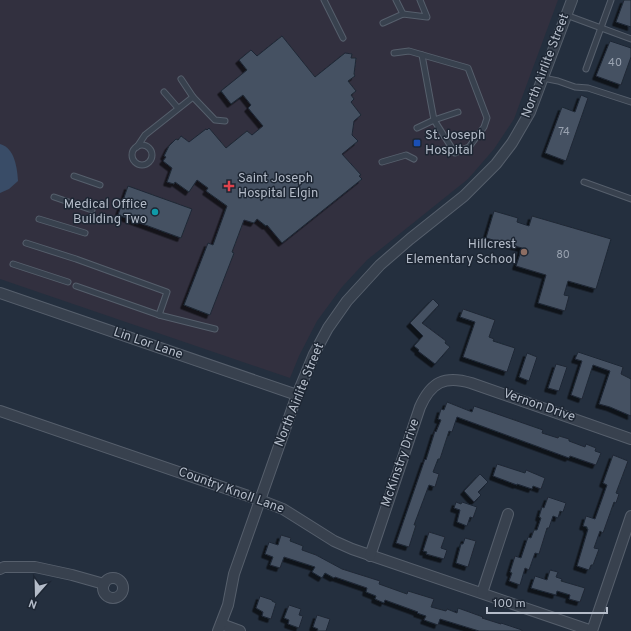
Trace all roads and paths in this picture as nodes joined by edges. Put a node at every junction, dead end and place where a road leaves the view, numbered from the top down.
1 (324, 0) edge
2 (396, 0) edge
3 (420, 0) edge
4 (572, 0) edge
5 (611, 0) edge
6 (403, 14) junction
7 (566, 15) junction
8 (383, 23) dead end
9 (601, 28) junction
10 (343, 38) dead end
11 (631, 39) edge
12 (394, 53) dead end
13 (422, 55) junction
14 (586, 69) dead end
15 (543, 78) junction
16 (181, 80) dead end
17 (164, 92) dead end
18 (192, 97) junction
19 (631, 102) edge
20 (178, 108) junction
21 (458, 112) dead end
22 (434, 120) junction
23 (225, 121) dead end
24 (417, 128) dead end
25 (136, 147) junction
26 (414, 159) dead end
27 (382, 162) dead end
28 (74, 176) dead end
29 (584, 182) dead end
30 (100, 185) dead end
31 (54, 197) dead end
32 (631, 199) edge
33 (92, 210) dead end
34 (39, 219) dead end
35 (85, 233) dead end
36 (26, 243) dead end
37 (13, 264) dead end
38 (68, 282) dead end
39 (76, 286) dead end
40 (0, 293) edge
41 (159, 315) junction
42 (215, 329) dead end
43 (446, 380) joint
44 (297, 395) junction
45 (0, 411) edge
46 (631, 439) edge
47 (260, 500) junction
48 (508, 514) dead end
49 (631, 516) edge
50 (629, 532) edge
51 (370, 556) junction
52 (0, 569) edge
53 (104, 584) dead end
54 (482, 593) junction
55 (219, 628) edge
56 (240, 631) edge
57 (592, 631) edge

1 - 10 lane
2 - 6 lane
3 - 6 lane
4 - 7 street, North Airlite Street
5 - 9 lane
6 - 8 lane
7 - 9 lane
7 - 15 street, North Airlite Street
9 - 11 lane
9 - 14 lane
12 - 13 lane
13 - 22 lane
13 - 22 lane
15 - 19 lane
15 - 44 street, North Airlite Street
16 - 18 lane
17 - 20 lane
18 - 20 lane
18 - 23 lane
20 - 25 lane
21 - 22 lane
22 - 24 lane
25 - 25 lane
26 - 27 lane
28 - 30 lane
29 - 32 lane
31 - 33 lane
34 - 35 lane
36 - 41 lane
37 - 38 lane
39 - 41 lane
40 - 44 street, Lin Lor Lane
41 - 42 lane
43 - 46 street, Vernon Drive
43 - 51 street, McKinstry Drive
44 - 47 street, North Airlite Street
45 - 47 street, Country Knoll Lane
47 - 51 street, Country Knoll Lane
47 - 55 street, North Airlite Street
48 - 54 street
49 - 50 street
50 - 57 street
51 - 54 street, Country Knoll Lane
52 - 53 street
54 - 57 street, Country Knoll Lane
55 - 56 street

